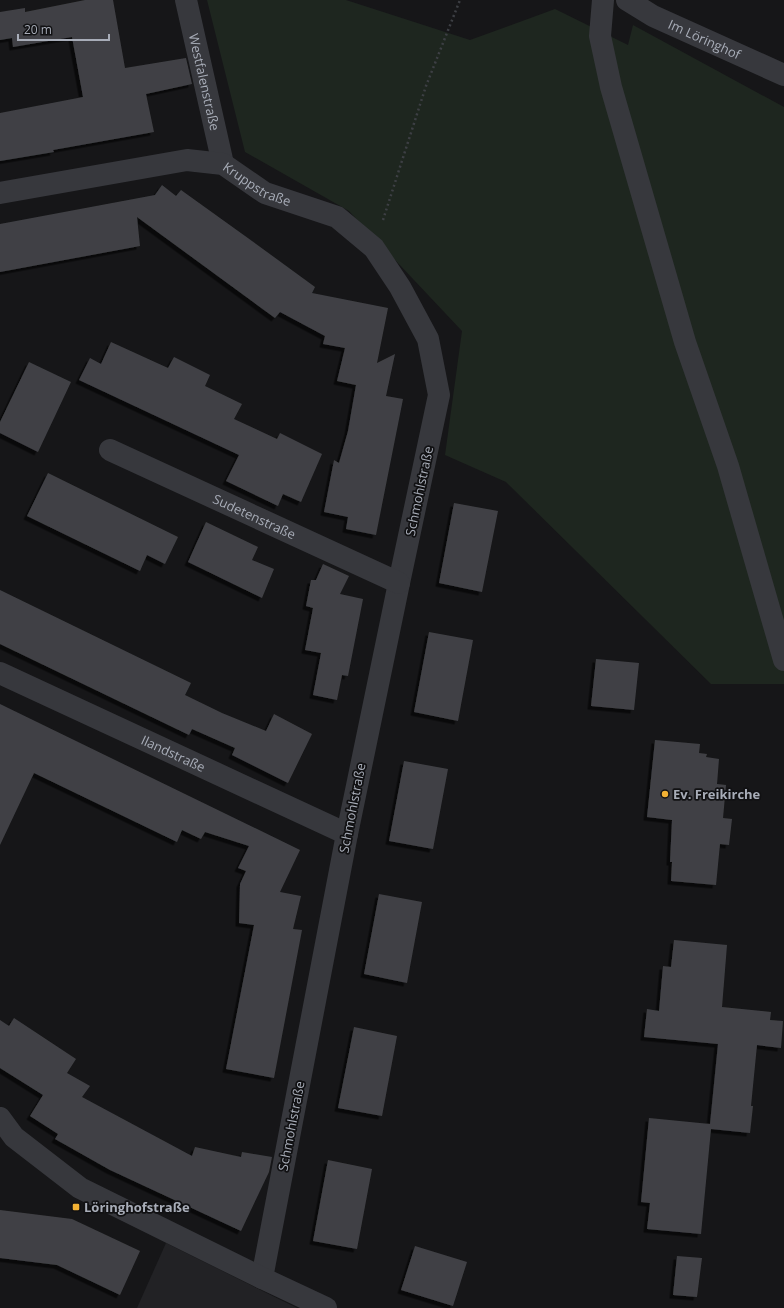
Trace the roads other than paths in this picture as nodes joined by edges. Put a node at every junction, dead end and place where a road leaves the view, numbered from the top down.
1 (186, 0) edge
2 (603, 0) edge
3 (627, 0) edge
4 (784, 75) edge
5 (223, 164) junction
6 (0, 193) edge
7 (428, 339) joint
8 (110, 450) dead end
9 (399, 583) junction
10 (784, 660) edge
11 (0, 673) edge
12 (347, 834) junction
13 (0, 1118) edge
14 (7, 1143) edge
15 (262, 1278) junction
16 (326, 1308) edge

1 - 5 street, Westfalenstraße
2 - 10 street
3 - 4 street, Im Löringhof
5 - 6 street, Kruppstraße
5 - 7 street, Kruppstraße
7 - 9 street, Schmohlstraße
8 - 9 street, Sudetenstraße
9 - 12 street, Schmohlstraße
11 - 12 street, Ilandstraße
12 - 15 street, Schmohlstraße
13 - 14 street
14 - 15 street
15 - 16 street

